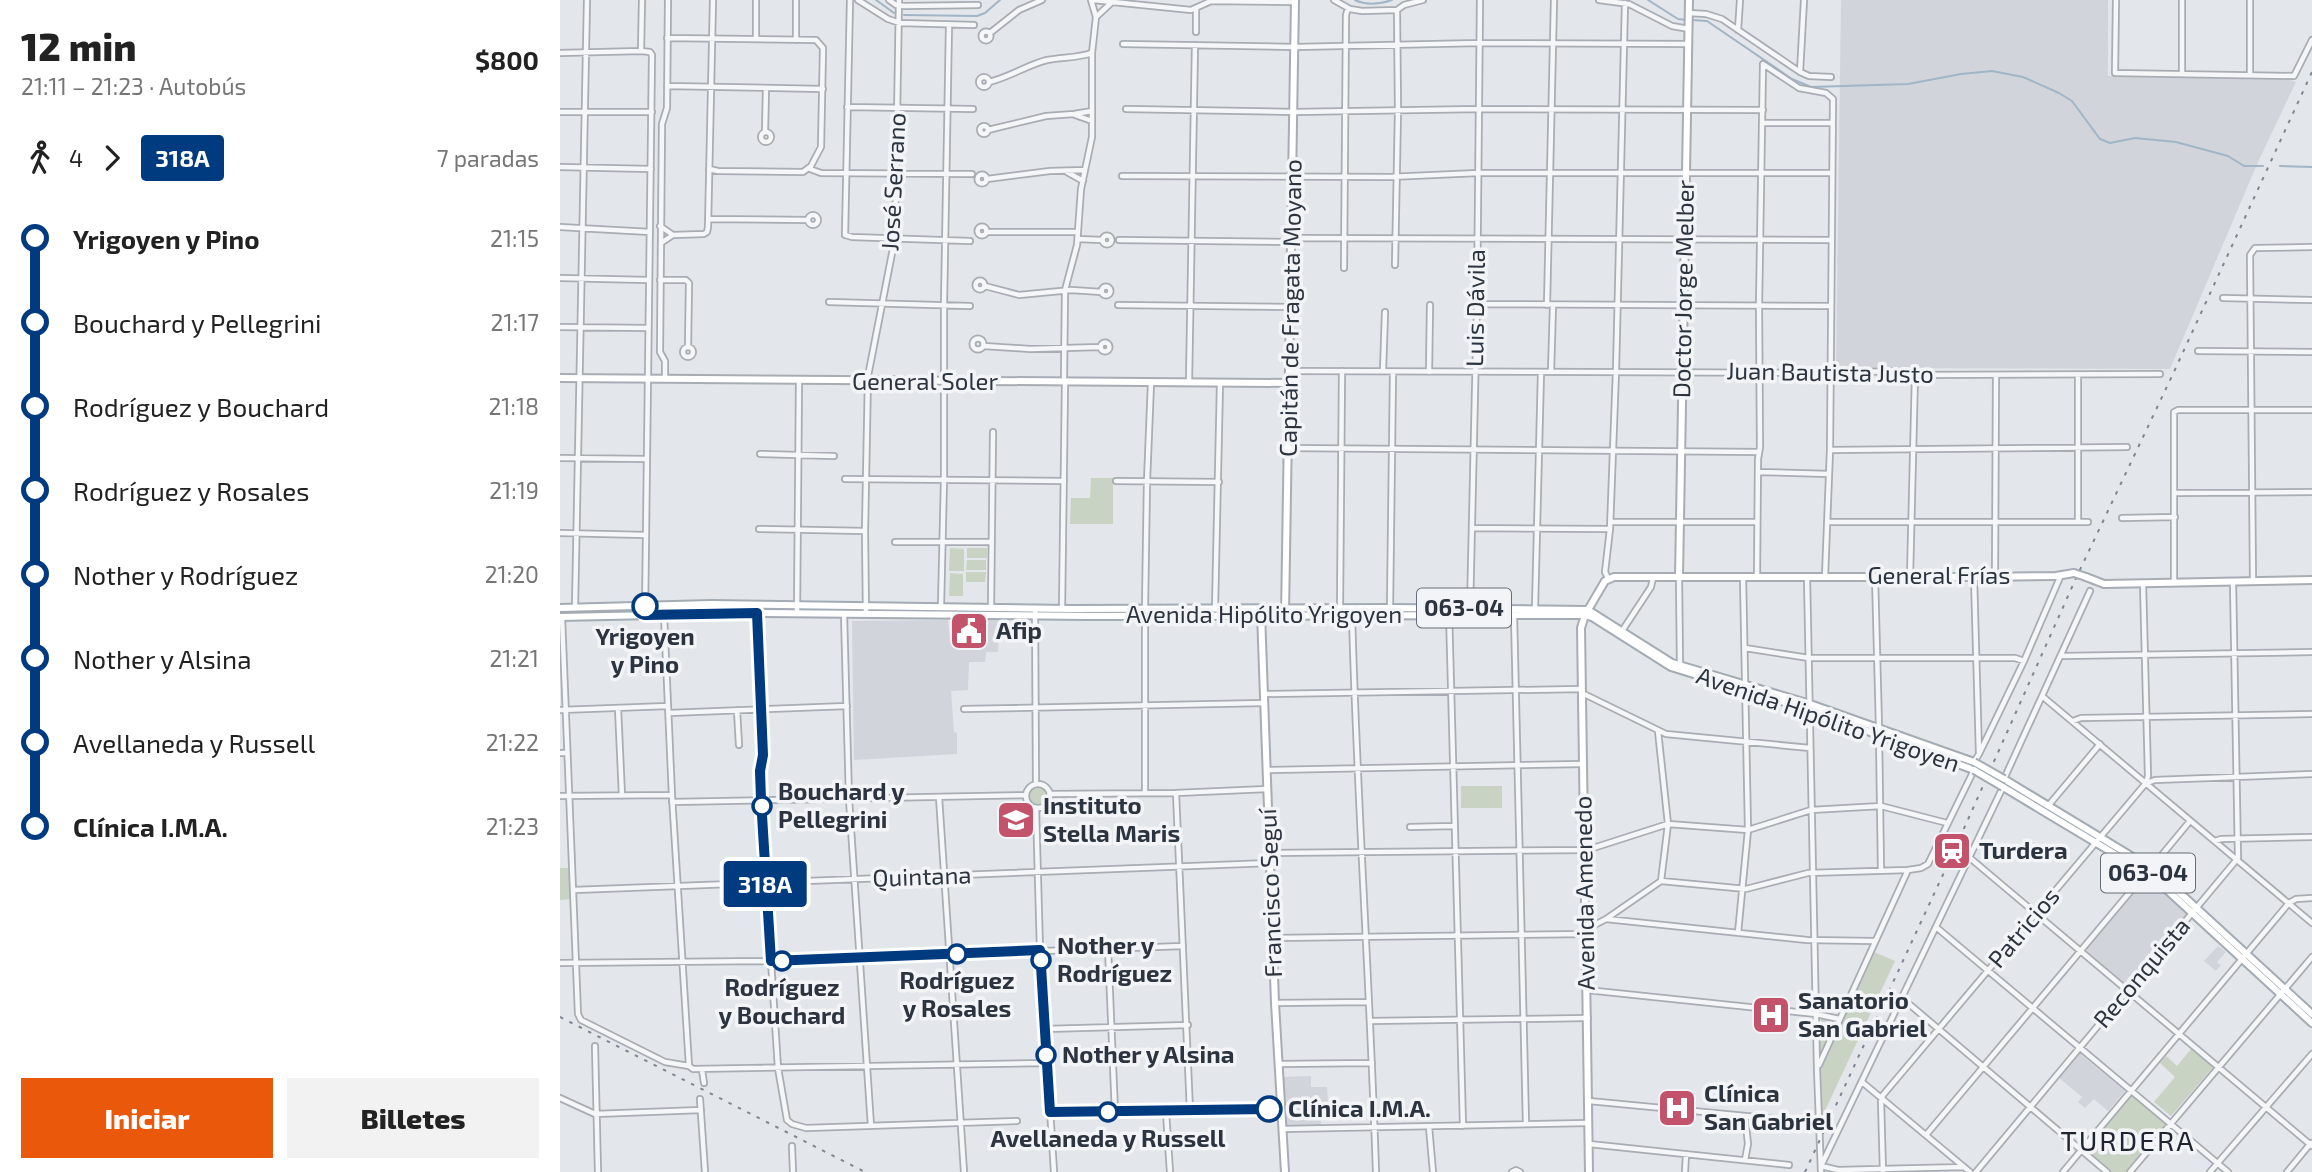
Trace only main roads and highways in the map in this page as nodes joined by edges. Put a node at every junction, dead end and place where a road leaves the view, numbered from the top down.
1 (1689, 0) edge
2 (1295, 1) edge
3 (560, 378) edge
4 (1290, 383) junction
5 (1679, 577) junction
6 (2312, 580) edge
7 (560, 608) edge
8 (756, 609) junction
9 (866, 610) junction
10 (1035, 611) junction
11 (1261, 611) junction
12 (1285, 611) junction
13 (1449, 611) junction
14 (1145, 612) junction
15 (1470, 612) junction
16 (1587, 612) junction
17 (561, 617) edge
18 (1746, 687) junction
19 (2003, 783) junction
20 (2098, 840) junction
21 (2283, 992) junction
22 (2312, 1014) edge
23 (2312, 1023) edge
24 (1285, 1172) edge
25 (1589, 1172) edge

1 - 5 main road, Doctor Jorge Melber
2 - 4 main road, Capitán de Fragata Moyano
3 - 4 main road, General Soler
4 - 12 main road, Capitán de Fragata Moyano
5 - 6 main road, General Frías, bridge
5 - 16 main road, General Frías
7 - 8 main road, Avenida Hipólito Yrigoyen / 063-04
8 - 9 main road, Avenida Hipólito Yrigoyen / 063-04
8 - 9 main road, Avenida Hipólito Yrigoyen / 063-04
8 - 17 main road, Avenida Hipólito Yrigoyen / 063-04
9 - 10 main road, Avenida Hipólito Yrigoyen / 063-04
9 - 10 main road, Avenida Hipólito Yrigoyen / 063-04
10 - 14 main road, Avenida Hipólito Yrigoyen / 063-04
11 - 12 main road, Avenida Hipólito Yrigoyen / 063-04
11 - 14 main road, Avenida Hipólito Yrigoyen / 063-04
11 - 14 main road, Avenida Hipólito Yrigoyen / 063-04
11 - 24 main road, Francisco Seguí
12 - 13 main road, Avenida Hipólito Yrigoyen / 063-04
12 - 13 main road, Avenida Hipólito Yrigoyen / 063-04
13 - 15 main road, Avenida Hipólito Yrigoyen / 063-04
15 - 16 main road, Avenida Hipólito Yrigoyen / 063-04
15 - 16 main road, Avenida Hipólito Yrigoyen / 063-04
16 - 18 main road, Avenida Hipólito Yrigoyen / 063-04
16 - 18 main road, Avenida Hipólito Yrigoyen / 063-04
16 - 25 main road, Avenida Amenedo
18 - 19 main road, Avenida Hipólito Yrigoyen / 063-04, bridge
19 - 20 main road, Avenida Hipólito Yrigoyen / 063-04
19 - 20 main road, Avenida Hipólito Yrigoyen / 063-04
20 - 21 main road, Avenida Hipólito Yrigoyen / 063-04
21 - 22 main road, Avenida Hipólito Yrigoyen / 063-04
21 - 23 main road, Avenida Hipólito Yrigoyen / 063-04

